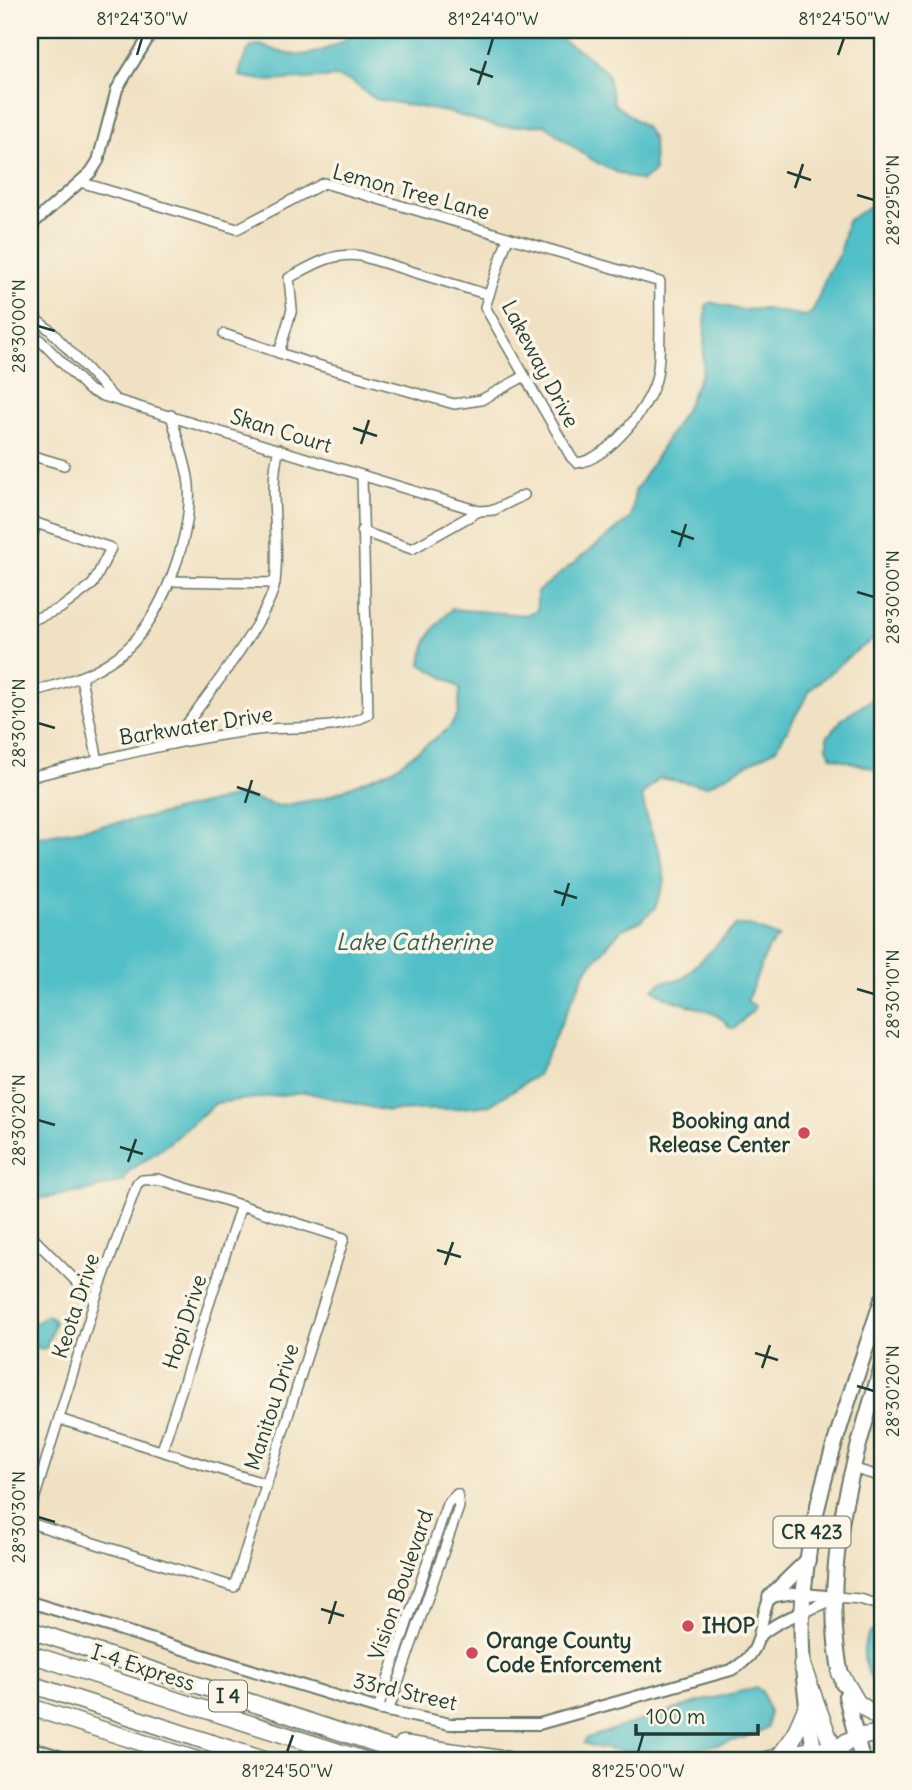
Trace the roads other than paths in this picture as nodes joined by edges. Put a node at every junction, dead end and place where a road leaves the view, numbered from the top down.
1 (153, 30) edge
2 (80, 182) junction
3 (30, 226) edge
4 (508, 237) junction
5 (489, 295) junction
6 (30, 315) edge
7 (30, 330) edge
8 (224, 334) dead end
9 (279, 352) junction
10 (523, 377) junction
11 (113, 397) junction
12 (171, 415) junction
13 (279, 449) junction
14 (30, 455) edge
15 (577, 463) joint
16 (64, 465) dead end
17 (362, 475) junction
18 (524, 495) dead end
19 (478, 511) junction
20 (33, 522) edge
21 (361, 531) junction
22 (30, 544) edge
23 (170, 581) junction
24 (275, 583) junction
25 (30, 621) edge
26 (81, 678) junction
27 (30, 692) edge
28 (172, 744) junction
29 (98, 761) junction
30 (30, 777) edge
31 (241, 1205) junction
32 (30, 1236) edge
33 (95, 1300) junction
34 (881, 1304) edge
35 (882, 1330) edge
36 (882, 1367) edge
37 (59, 1419) junction
38 (162, 1450) junction
39 (852, 1468) junction
40 (882, 1477) edge
41 (266, 1484) junction
42 (30, 1513) edge
43 (30, 1523) edge
44 (808, 1560) junction
45 (804, 1594) junction
46 (770, 1597) junction
47 (836, 1597) junction
48 (30, 1602) edge
49 (882, 1606) edge
50 (802, 1615) junction
51 (30, 1630) edge
52 (760, 1636) junction
53 (30, 1654) edge
54 (802, 1665) junction
55 (840, 1673) junction
56 (30, 1684) edge
57 (807, 1706) junction
58 (30, 1707) edge
59 (383, 1710) junction
60 (302, 1721) junction
61 (882, 1721) edge
62 (882, 1734) edge
63 (855, 1736) junction
64 (30, 1747) edge
65 (815, 1755) edge
66 (836, 1758) edge
67 (772, 1759) edge
68 (71, 1760) edge
69 (197, 1760) edge
70 (264, 1760) edge
71 (363, 1760) edge
72 (426, 1760) edge
73 (507, 1760) edge
74 (862, 1760) edge

1 - 2 street
2 - 3 street
2 - 4 street, Lemon Tree Lane
4 - 5 street, Lakeway Drive
4 - 15 street, Lemon Tree Lane
5 - 9 street
5 - 10 street, Lakeway Drive
6 - 11 street, Skan Court
7 - 11 street, Skan Court
8 - 9 street
9 - 10 street
10 - 15 street, Lakeway Drive
11 - 12 street, Skan Court
12 - 13 street, Skan Court
12 - 23 street
13 - 17 street, Skan Court
13 - 24 street
14 - 16 street
17 - 19 street, Skan Court
17 - 21 street
18 - 19 street
19 - 21 street
20 - 22 street
20 - 25 street
21 - 28 street, Barkwater Drive
23 - 24 street
23 - 26 street
24 - 28 street
26 - 27 street
26 - 29 street
28 - 29 street, Barkwater Drive
29 - 30 street, Barkwater Drive
31 - 33 street, Keota Drive
31 - 38 street, Hopi Drive
31 - 41 street, Manitou Drive
32 - 33 street
33 - 37 street, Keota Drive
34 - 35 main road
34 - 44 main road, CR 423
36 - 39 main road, CR 423
37 - 38 street
37 - 42 street, Keota Drive
38 - 41 street
39 - 40 street
39 - 47 main road, CR 423
41 - 43 street, Manitou Drive
44 - 45 main road, CR 423
44 - 46 main road
45 - 46 street
45 - 47 street
45 - 50 main road, CR 423
46 - 52 street, 33rd Street
47 - 49 street
47 - 50 street, 33rd Street
47 - 55 main road, CR 423
48 - 59 street, 33rd Street
50 - 52 street, 33rd Street
50 - 54 main road, CR 423
51 - 60 highway, I 4
52 - 59 street, 33rd Street
53 - 71 highway, I-4 Express
54 - 57 main road, CR 423
54 - 66 highway
55 - 61 highway
55 - 63 main road, CR 423
56 - 70 highway
57 - 65 main road, CR 423
57 - 67 highway
58 - 69 highway
59 - 59 street, Vision Boulevard
60 - 72 highway, I 4
60 - 73 highway
62 - 63 highway
63 - 66 highway
63 - 74 main road, CR 423
64 - 68 street
65 - 66 highway
65 - 67 highway

